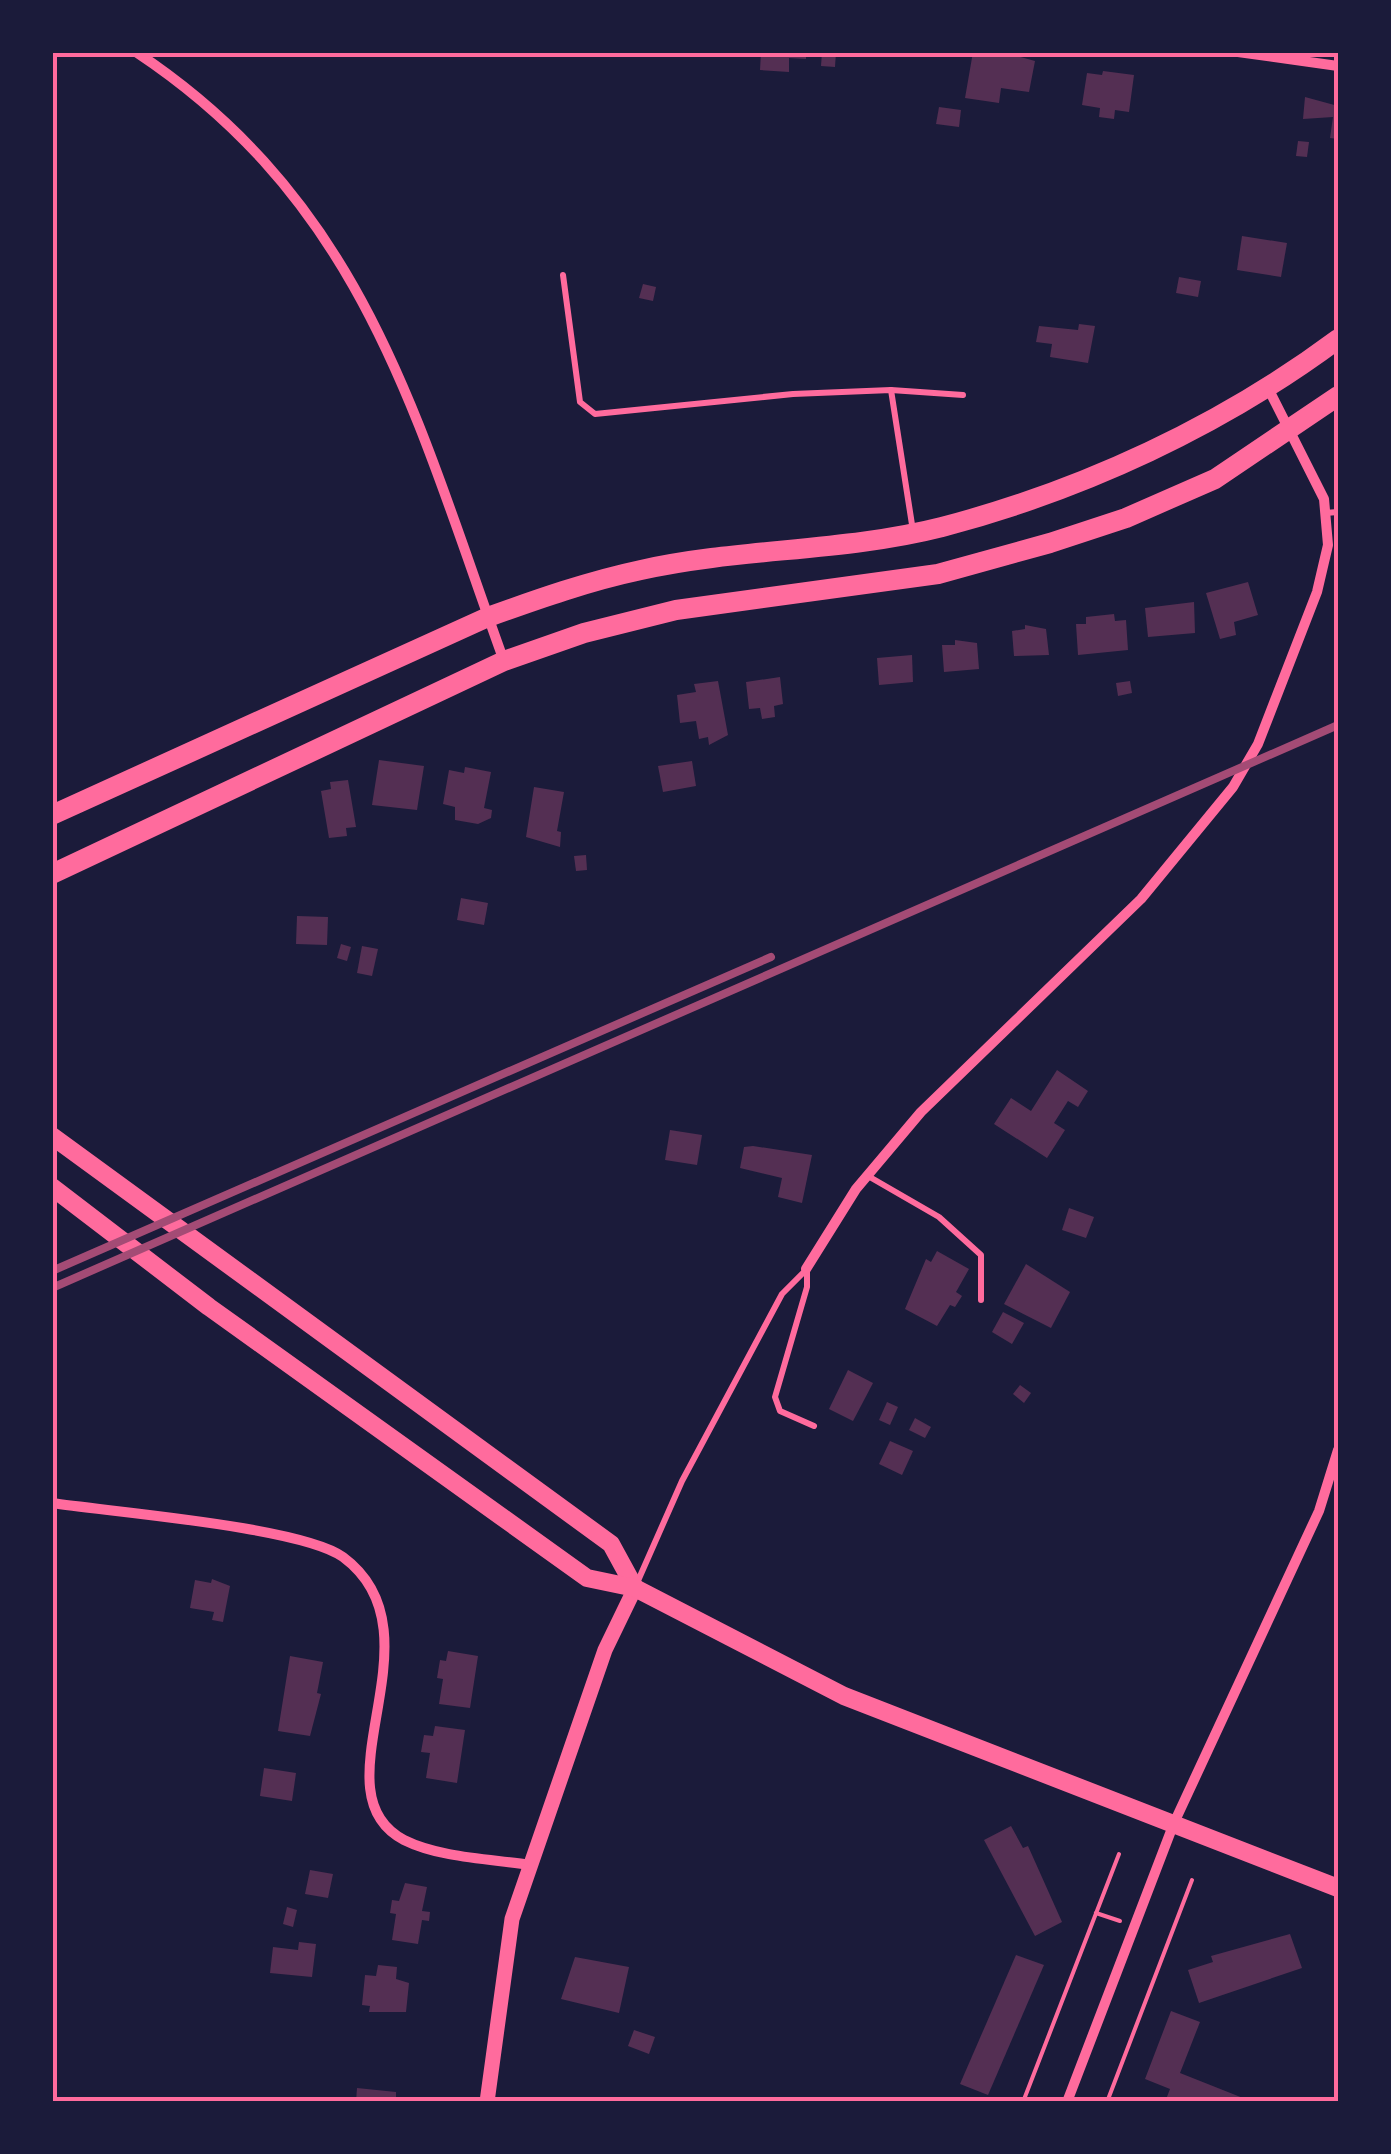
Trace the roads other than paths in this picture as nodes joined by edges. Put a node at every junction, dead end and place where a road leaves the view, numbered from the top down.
1 (136, 52) edge
2 (1238, 52) edge
3 (1338, 66) edge
4 (563, 275) dead end
5 (1338, 340) edge
6 (891, 390) junction
7 (1270, 390) junction
8 (963, 395) dead end
9 (1338, 396) edge
10 (1290, 432) junction
11 (1338, 512) edge
12 (1325, 513) junction
13 (913, 532) junction
14 (488, 617) junction
15 (504, 661) junction
16 (52, 815) edge
17 (52, 874) edge
18 (52, 1136) edge
19 (866, 1176) junction
20 (52, 1187) edge
21 (806, 1269) junction
22 (981, 1300) dead end
23 (814, 1426) dead end
24 (1338, 1450) edge
25 (52, 1504) edge
26 (635, 1588) junction
27 (1174, 1823) junction
28 (530, 1866) junction
29 (1338, 1888) edge
30 (487, 2102) edge
31 (1067, 2102) edge

1 - 14 street
2 - 3 street
4 - 6 lane
5 - 7 main road
6 - 8 lane
6 - 13 lane
7 - 10 street
7 - 13 main road
9 - 10 main road
10 - 12 street
10 - 15 main road
11 - 12 lane
12 - 19 street
13 - 14 main road
14 - 15 street
14 - 16 main road
15 - 17 main road
18 - 26 main road
19 - 21 street
19 - 22 lane
20 - 26 main road
21 - 23 lane
21 - 26 lane
24 - 27 street
25 - 28 street
26 - 27 main road
26 - 28 street
27 - 29 main road
27 - 31 street
28 - 30 street

